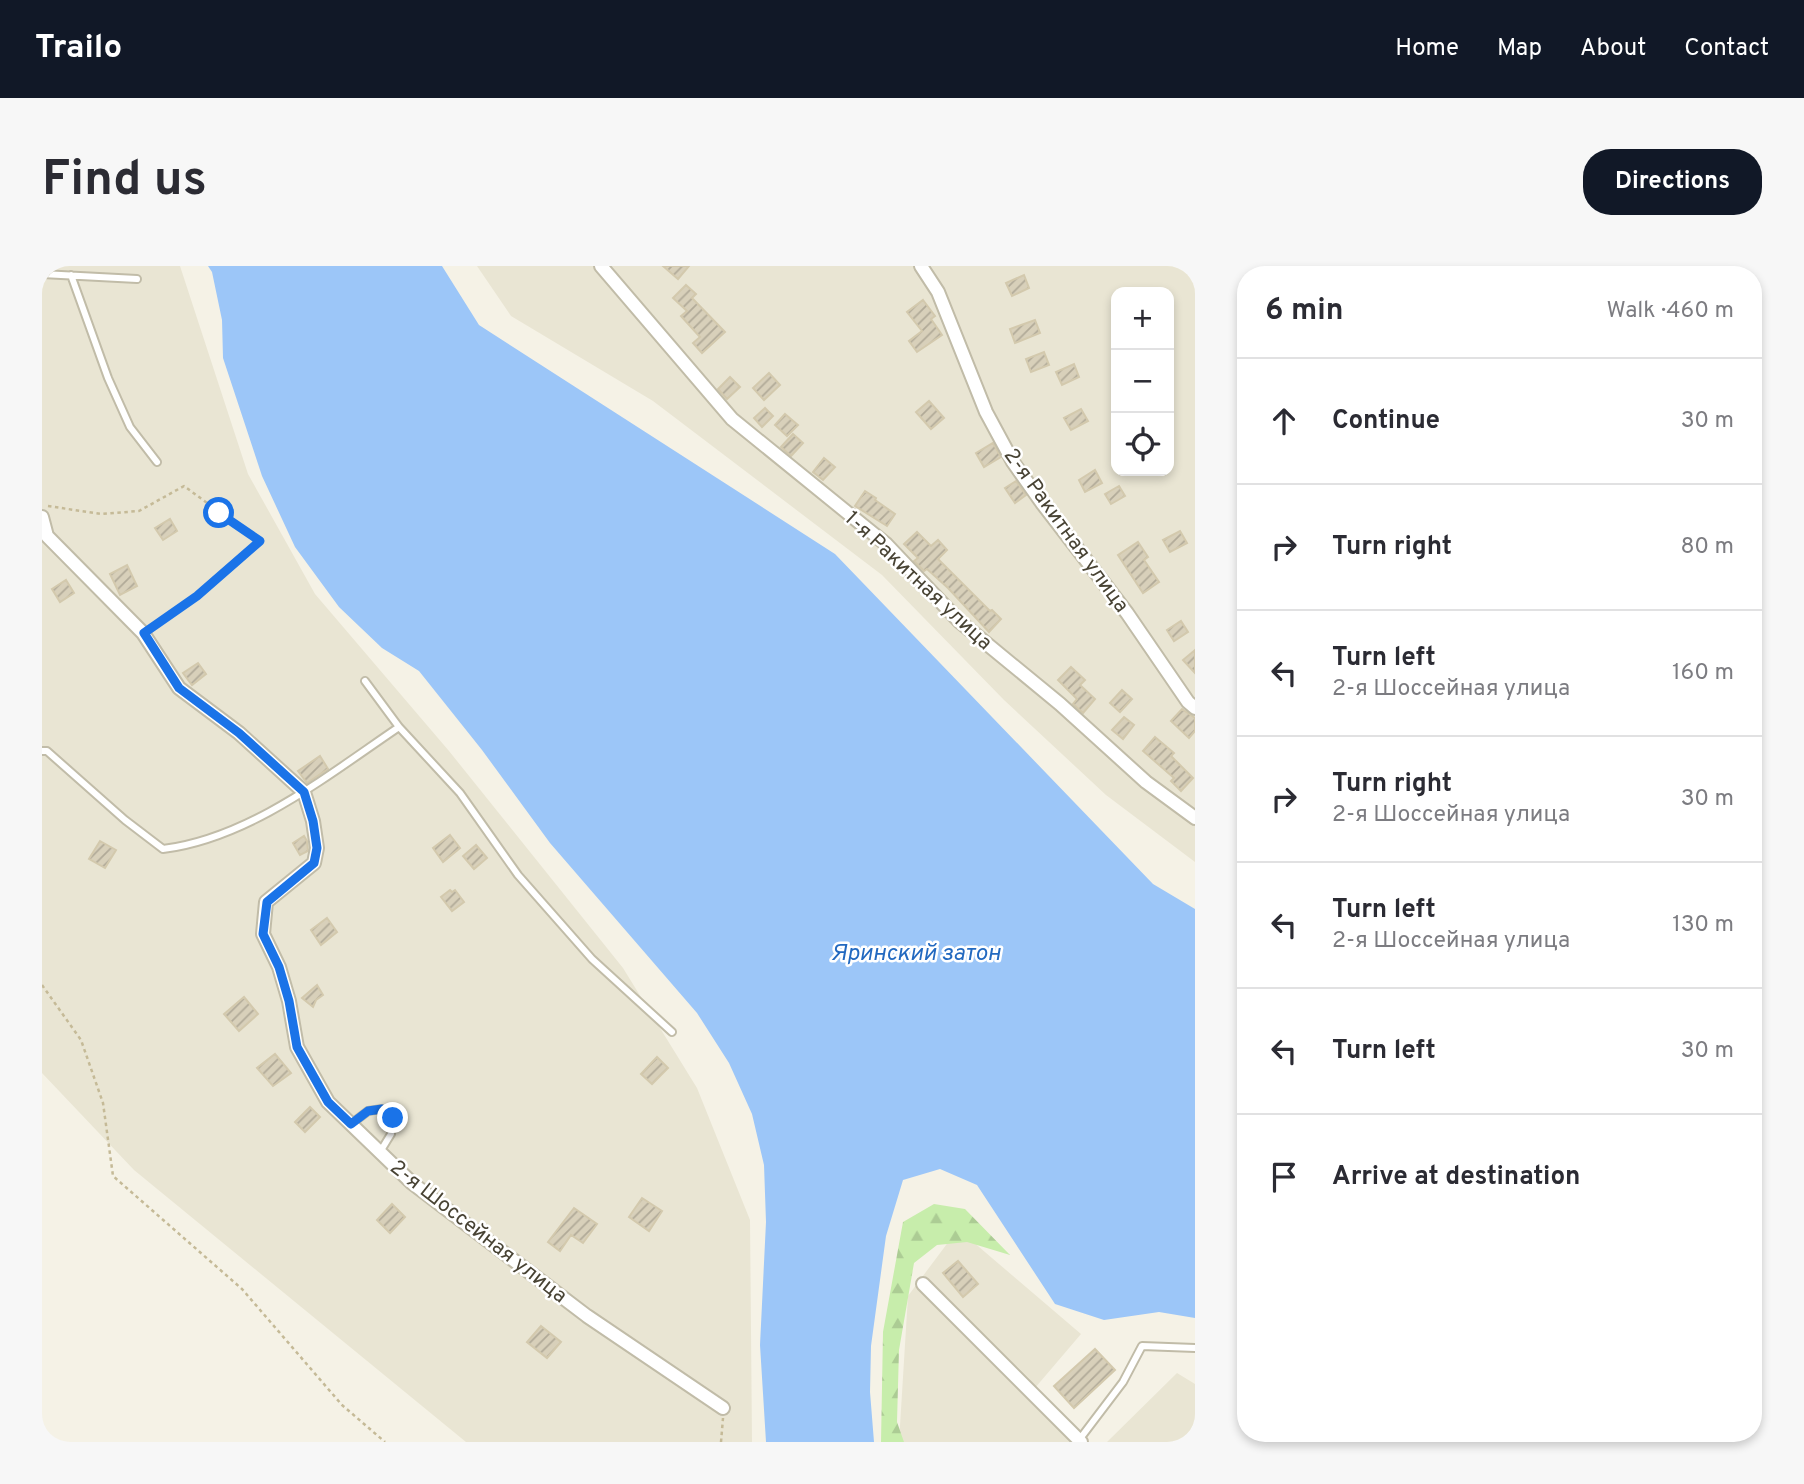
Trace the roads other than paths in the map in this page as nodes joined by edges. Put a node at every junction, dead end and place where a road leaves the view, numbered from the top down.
1 (601, 266) edge
2 (921, 266) edge
3 (42, 274) edge
4 (71, 275) junction
5 (137, 279) dead end
6 (157, 462) dead end
7 (42, 517) edge
8 (365, 681) dead end
9 (1195, 708) edge
10 (399, 727) junction
11 (42, 751) edge
12 (304, 792) junction
13 (1195, 818) edge
14 (672, 1032) dead end
15 (351, 1124) junction
16 (380, 1152) junction
17 (923, 1284) dead end
18 (1195, 1348) edge
19 (723, 1408) road end
20 (1080, 1441) edge

1 - 13 street, 1-я Ракитная улица
2 - 9 street, 2-я Ракитная улица
3 - 4 lane
4 - 5 lane
4 - 6 lane
7 - 12 street
8 - 10 lane
10 - 12 lane
10 - 14 lane
11 - 12 lane
12 - 15 street, 2-я Шоссейная улица
15 - 16 street, 2-я Шоссейная улица
15 - 16 lane
16 - 19 street, 2-я Шоссейная улица
17 - 20 street
18 - 20 lane

